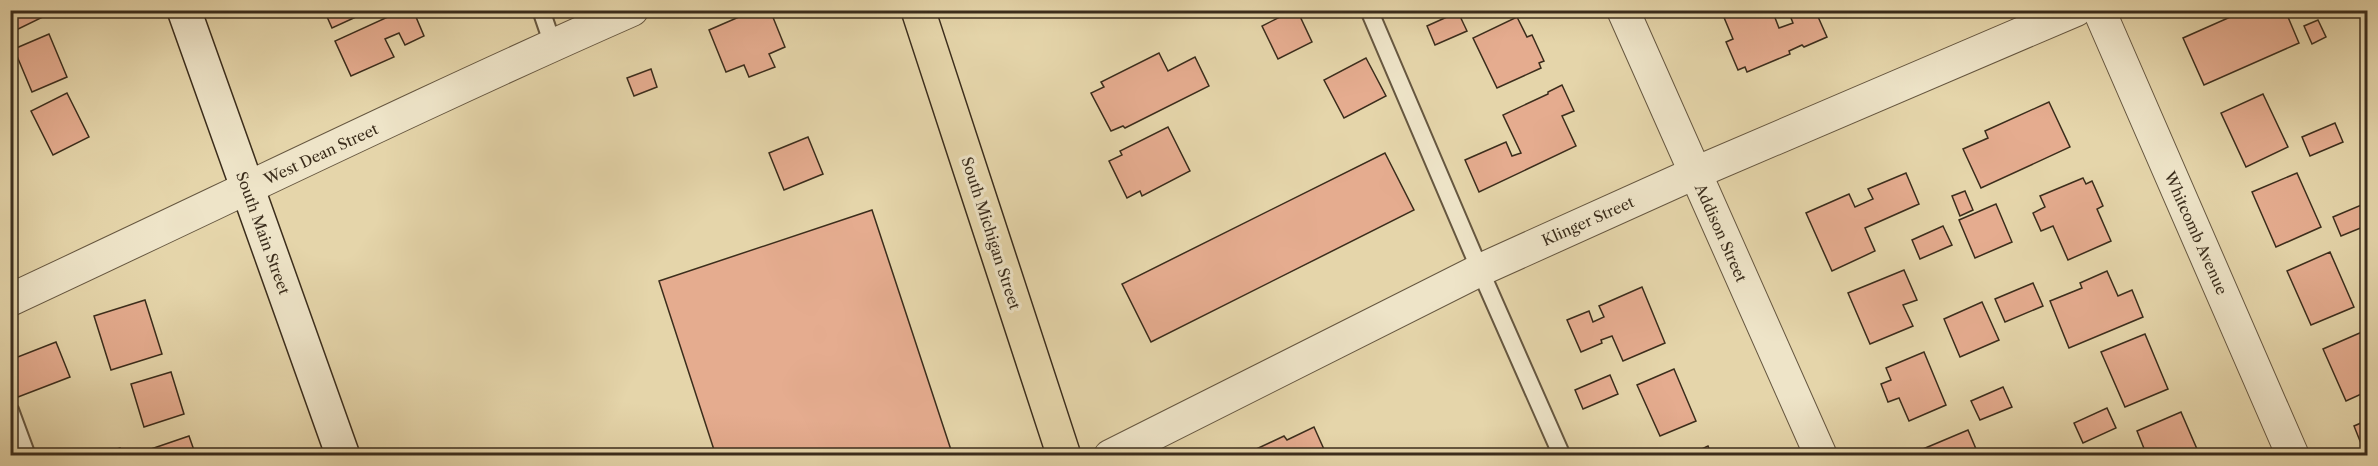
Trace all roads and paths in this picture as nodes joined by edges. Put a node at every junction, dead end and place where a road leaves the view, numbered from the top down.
1 (184, 10) edge
2 (541, 10) edge
3 (632, 10) edge
4 (918, 10) edge
5 (1368, 10) edge
6 (1623, 10) edge
7 (2076, 10) edge
8 (2099, 10) edge
9 (553, 45) junction
10 (1695, 173) junction
11 (246, 189) junction
12 (1480, 270) junction
13 (10, 300) edge
14 (10, 410) edge
15 (27, 456) edge
16 (343, 456) edge
17 (1064, 456) edge
18 (1110, 456) edge
19 (1562, 456) edge
20 (1821, 456) edge
21 (2294, 456) edge

1 - 11 main road, South Main Street
2 - 9 lane
3 - 9 street, West Dean Street
4 - 17 main road, South Michigan Street
5 - 12 lane
6 - 10 street, Addison Street
7 - 10 street, Klinger Street
8 - 21 street, Whitcomb Avenue
9 - 11 street, West Dean Street
10 - 12 street, Klinger Street
10 - 20 street, Addison Street
11 - 13 street, West Dean Street
11 - 16 main road, South Main Street
12 - 18 street, Klinger Street
12 - 19 lane
14 - 15 lane

